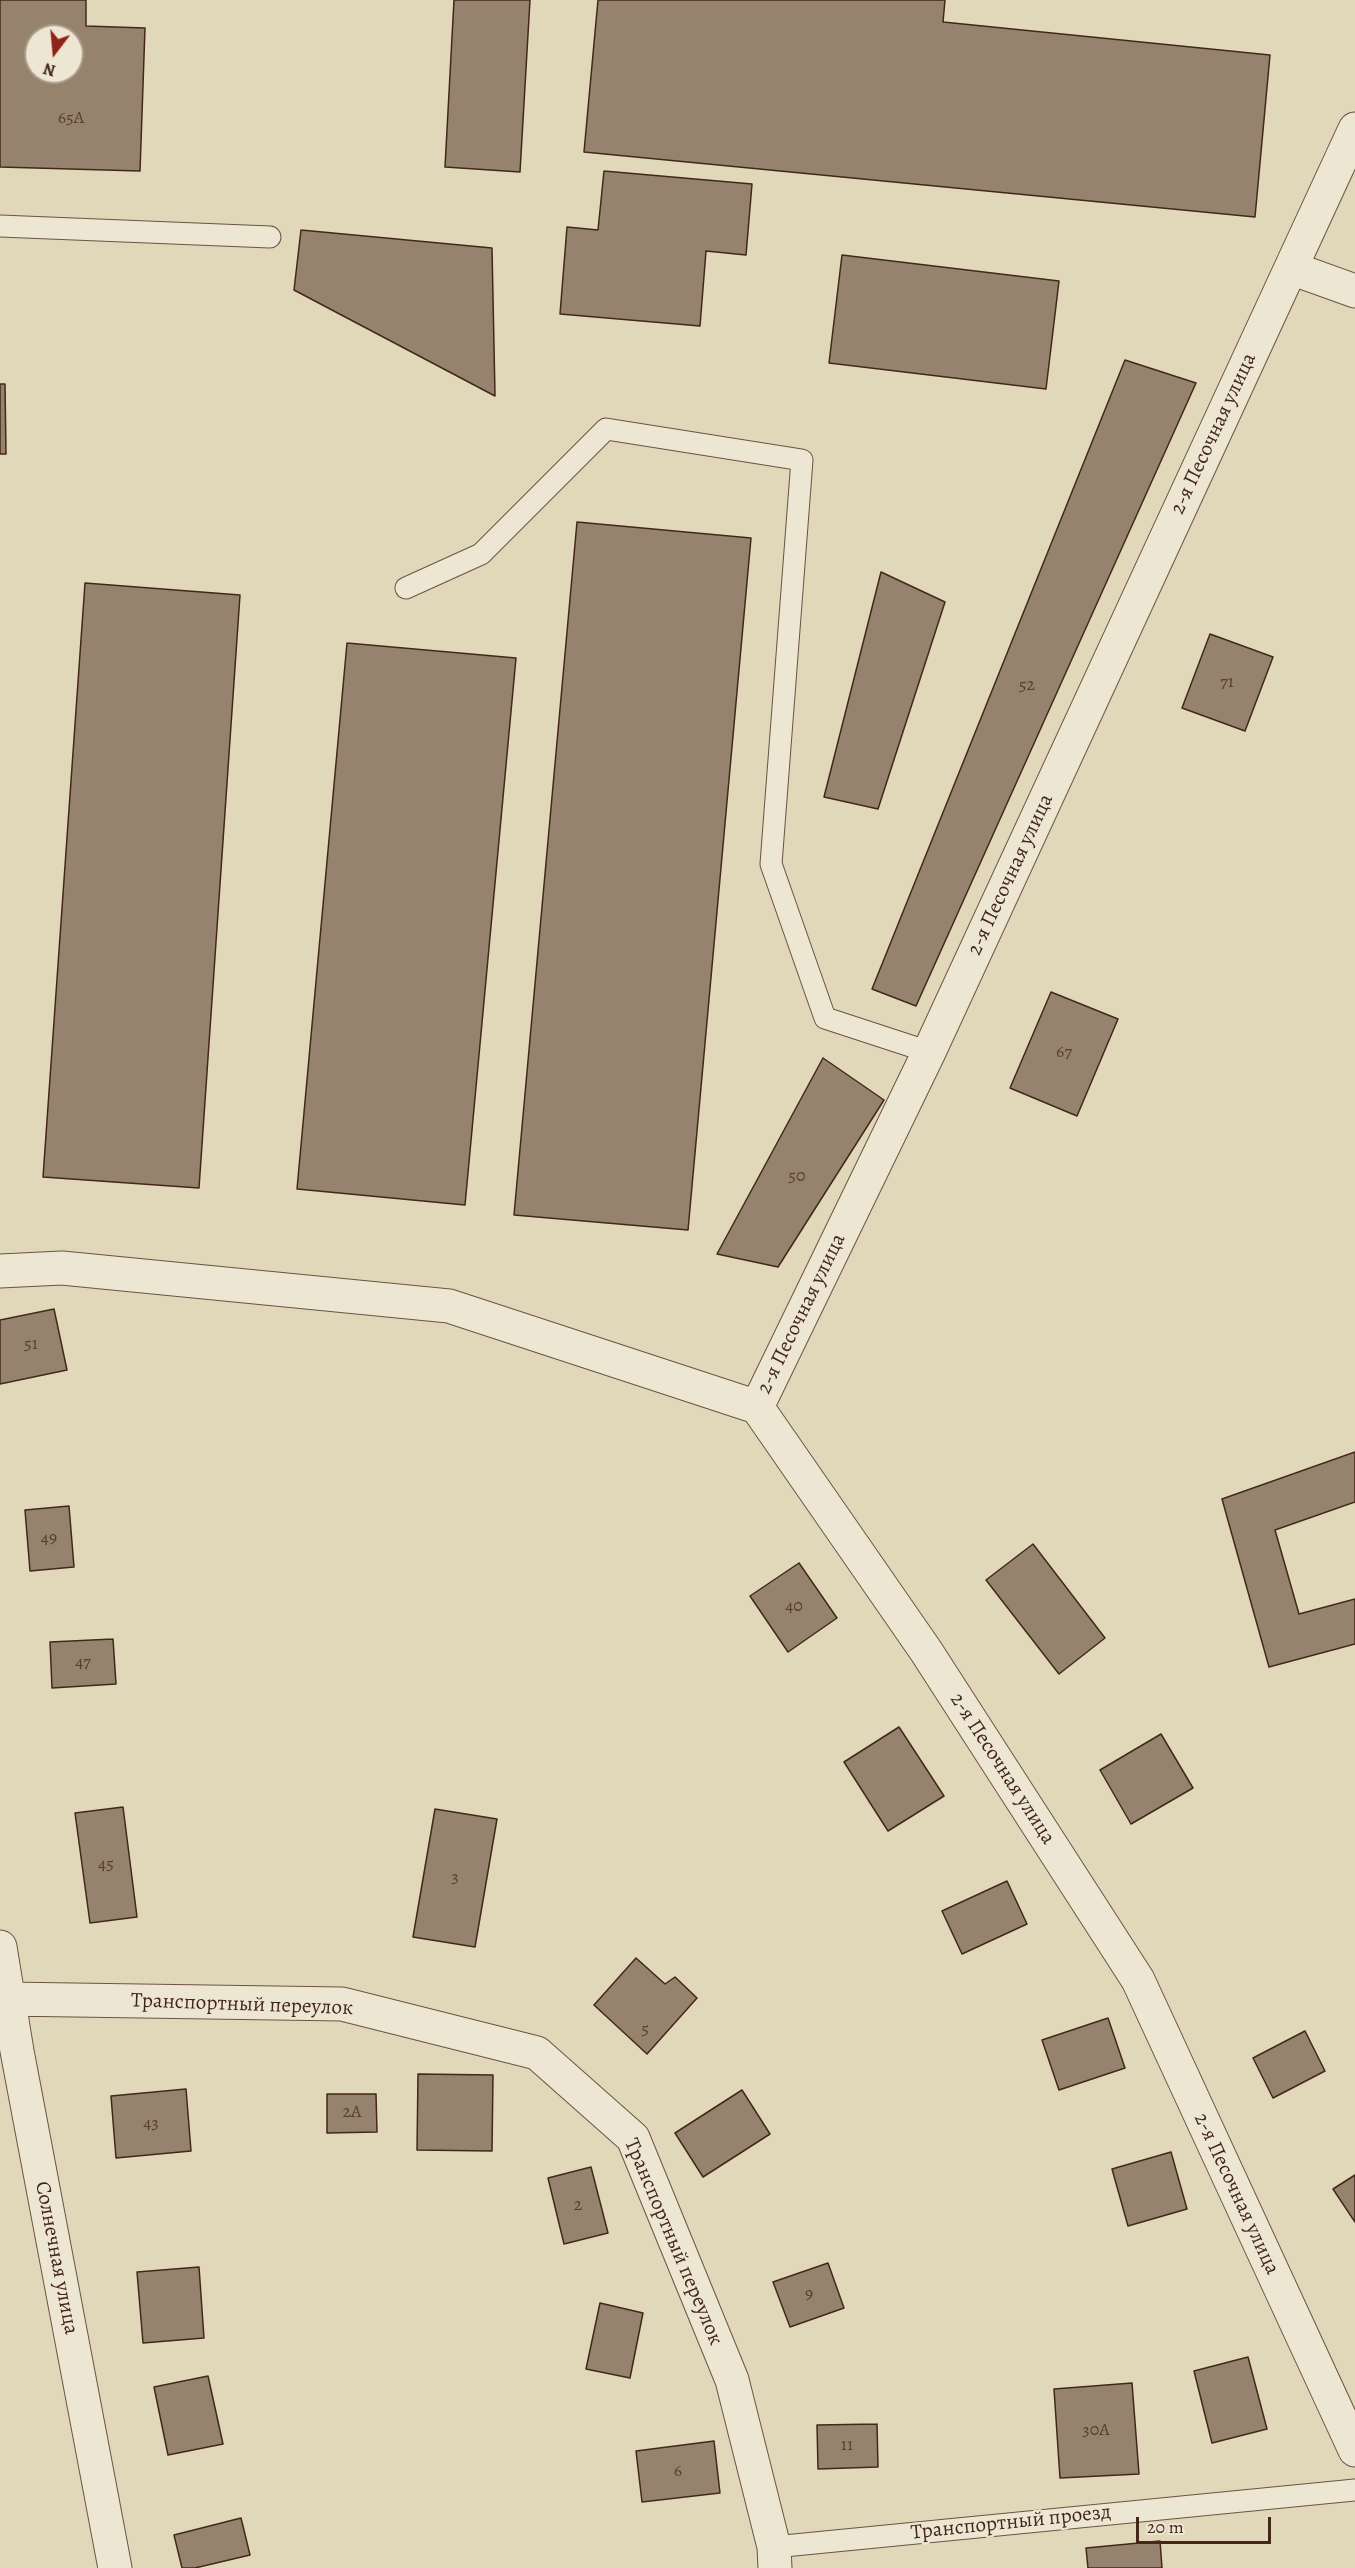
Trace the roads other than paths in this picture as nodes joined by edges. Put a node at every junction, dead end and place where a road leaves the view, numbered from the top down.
1 (1355, 129) edge
2 (0, 226) edge
3 (270, 237) dead end
4 (1291, 268) junction
5 (1355, 291) edge
6 (406, 588) dead end
7 (929, 1052) junction
8 (0, 1271) edge
9 (757, 1407) junction
10 (0, 1947) edge
11 (7, 1999) junction
12 (8, 2052) edge
13 (1355, 2450) edge
14 (1355, 2490) edge
15 (774, 2557) edge
16 (115, 2568) edge

1 - 4 street, 2-я Песочная улица
2 - 3 lane
4 - 5 street
4 - 7 street, 2-я Песочная улица
6 - 7 lane
7 - 9 street, 2-я Песочная улица
8 - 9 street
9 - 13 street, 2-я Песочная улица
10 - 11 street, Солнечная улица
11 - 12 street, Солнечная улица
11 - 15 street, Транспортный переулок
12 - 16 street, Солнечная улица
14 - 15 lane, Транспортный проезд

